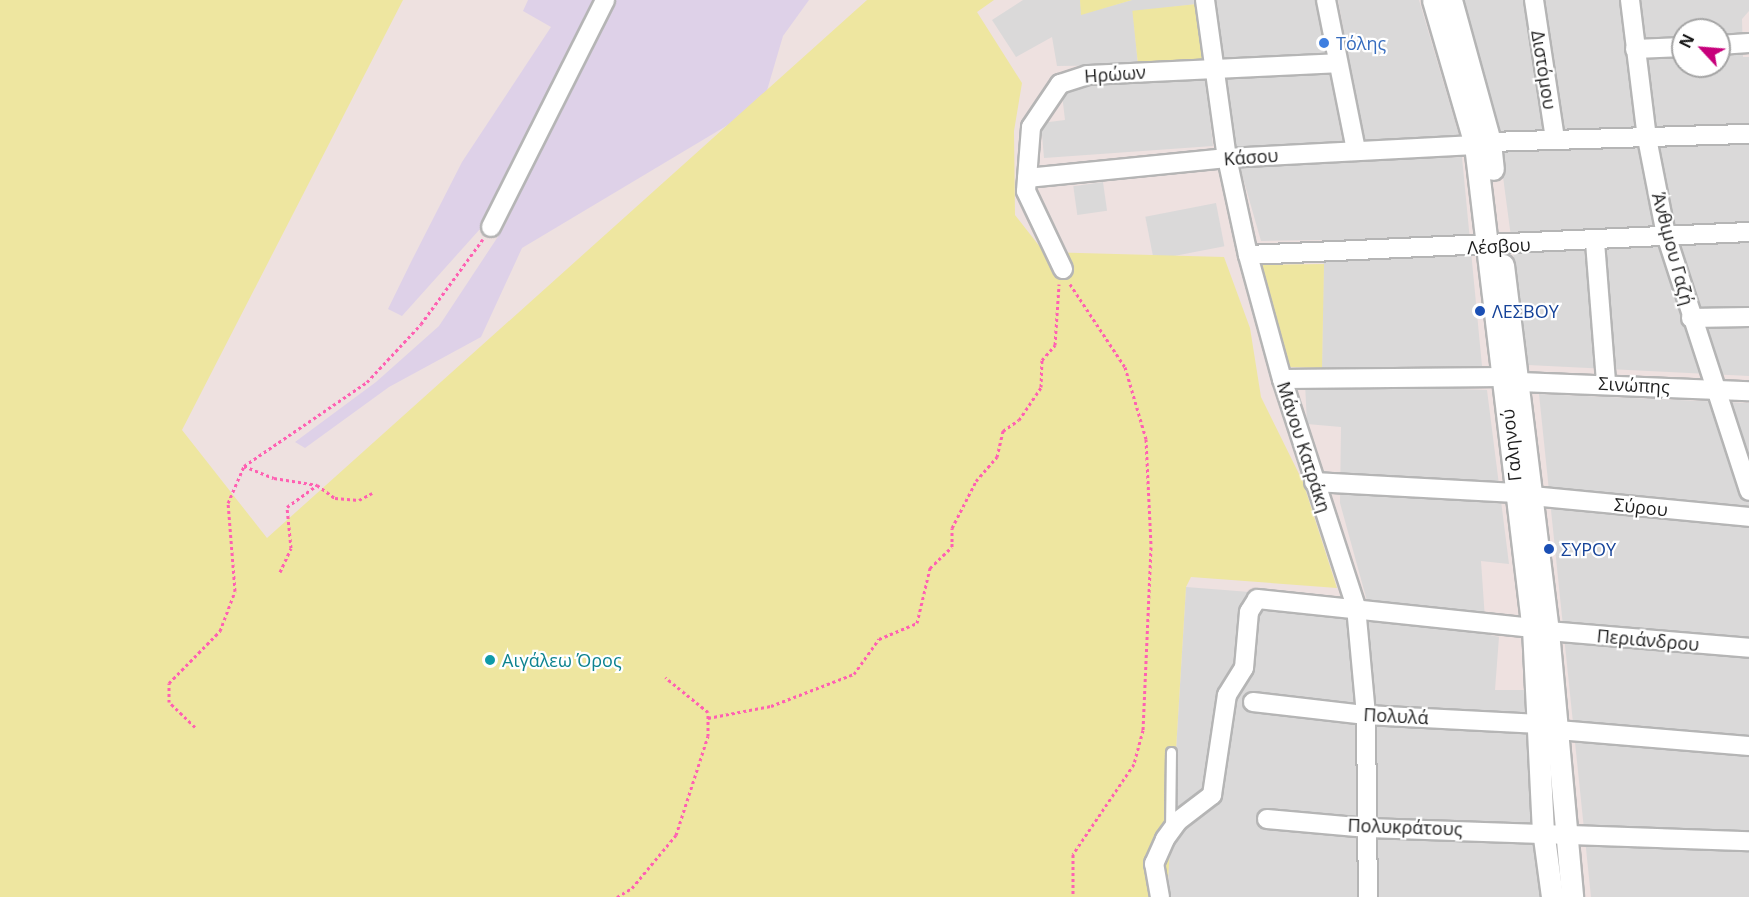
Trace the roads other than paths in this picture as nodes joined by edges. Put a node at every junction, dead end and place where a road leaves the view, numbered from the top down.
1 (605, 0) edge
2 (1204, 0) edge
3 (1326, 0) edge
4 (1433, 0) edge
5 (1451, 0) edge
6 (1534, 0) edge
7 (1630, 0) edge
8 (1749, 43) edge
9 (1731, 44) edge
10 (1671, 48) edge
11 (1635, 49) junction
12 (1338, 63) junction
13 (1215, 67) junction
14 (1749, 134) edge
15 (1647, 138) junction
16 (1555, 140) junction
17 (1483, 143) junction
18 (1356, 150) junction
19 (1227, 158) junction
20 (1027, 178) junction
21 (491, 228) road end
22 (1749, 232) edge
23 (1666, 235) junction
24 (1595, 242) junction
25 (1495, 246) junction
26 (1248, 255) junction
27 (1064, 270) road end
28 (1749, 317) edge
29 (1691, 318) junction
30 (1282, 379) junction
31 (1512, 379) junction
32 (1606, 383) junction
33 (1715, 390) junction
34 (1749, 391) edge
35 (1314, 482) junction
36 (1749, 491) edge
37 (1524, 494) junction
38 (1749, 517) edge
39 (1356, 608) junction
40 (1540, 630) junction
41 (1749, 648) edge
42 (1253, 702) dead end
43 (1366, 715) junction
44 (1549, 727) junction
45 (1749, 746) edge
46 (1171, 752) dead end
47 (1268, 819) dead end
48 (1368, 828) junction
49 (1543, 830) junction
50 (1170, 832) junction
51 (1567, 833) junction
52 (1749, 840) edge
53 (1160, 897) edge
54 (1368, 897) edge
55 (1552, 897) edge
56 (1572, 897) edge

1 - 21 street
2 - 13 street, Μάνου Κατράκη
3 - 12 street
4 - 17 street, Γαληνού
5 - 17 street, Γαληνού
6 - 16 street, Διστόμου
7 - 11 street, Άνθιμου Γαζή
8 - 9 street
10 - 11 street
11 - 15 street, Άνθιμου Γαζή
12 - 13 street, Ηρώων
12 - 18 street
13 - 19 street, Μάνου Κατράκη
13 - 20 street, Ηρώων
14 - 15 street, Κάσου
15 - 16 street, Κάσου
15 - 23 street, Άνθιμου Γαζή
16 - 17 street, Κάσου
17 - 18 street, Κάσου
17 - 25 street, Γαληνού
18 - 19 street, Κάσου
19 - 20 street, Κάσου
19 - 26 street, Μάνου Κατράκη
20 - 27 street, Ηρώων
22 - 23 street, Λέσβου
23 - 24 street, Λέσβου
23 - 29 street, Άνθιμου Γαζή
24 - 25 street, Λέσβου
24 - 32 street
25 - 26 street, Λέσβου
25 - 31 street, Γαληνού
26 - 30 street, Μάνου Κατράκη
28 - 29 street
29 - 33 street, Άνθιμου Γαζή
30 - 31 street, Σινώπης
30 - 35 street, Μάνου Κατράκη
31 - 32 street, Σινώπης
31 - 37 street, Γαληνού
32 - 33 street, Σινώπης
33 - 34 street, Σινώπης
33 - 36 street, Άνθιμου Γαζή
35 - 37 street, Σύρου
35 - 39 street, Μάνου Κατράκη
37 - 38 street, Σύρου
37 - 40 street, Γαληνού
39 - 40 street, Περιάνδρου
39 - 43 street, Μάνου Κατράκη
39 - 50 street, Περιάνδρου
40 - 41 street, Περιάνδρου
40 - 44 street, Γαληνού
42 - 43 street, Πολυλά
43 - 44 street, Πολυλά
43 - 48 street, Μάνου Κατράκη
44 - 45 street, Πολυλά
44 - 49 street, Γαληνού
44 - 51 street, Γαληνού
46 - 50 lane
47 - 48 street, Πολυκράτους
48 - 49 street, Πολυκράτους
48 - 54 street, Μάνου Κατράκη
49 - 51 street, Πολυκράτους
49 - 55 street, Γαληνού
50 - 53 street
51 - 52 street
51 - 56 street, Γαληνού

